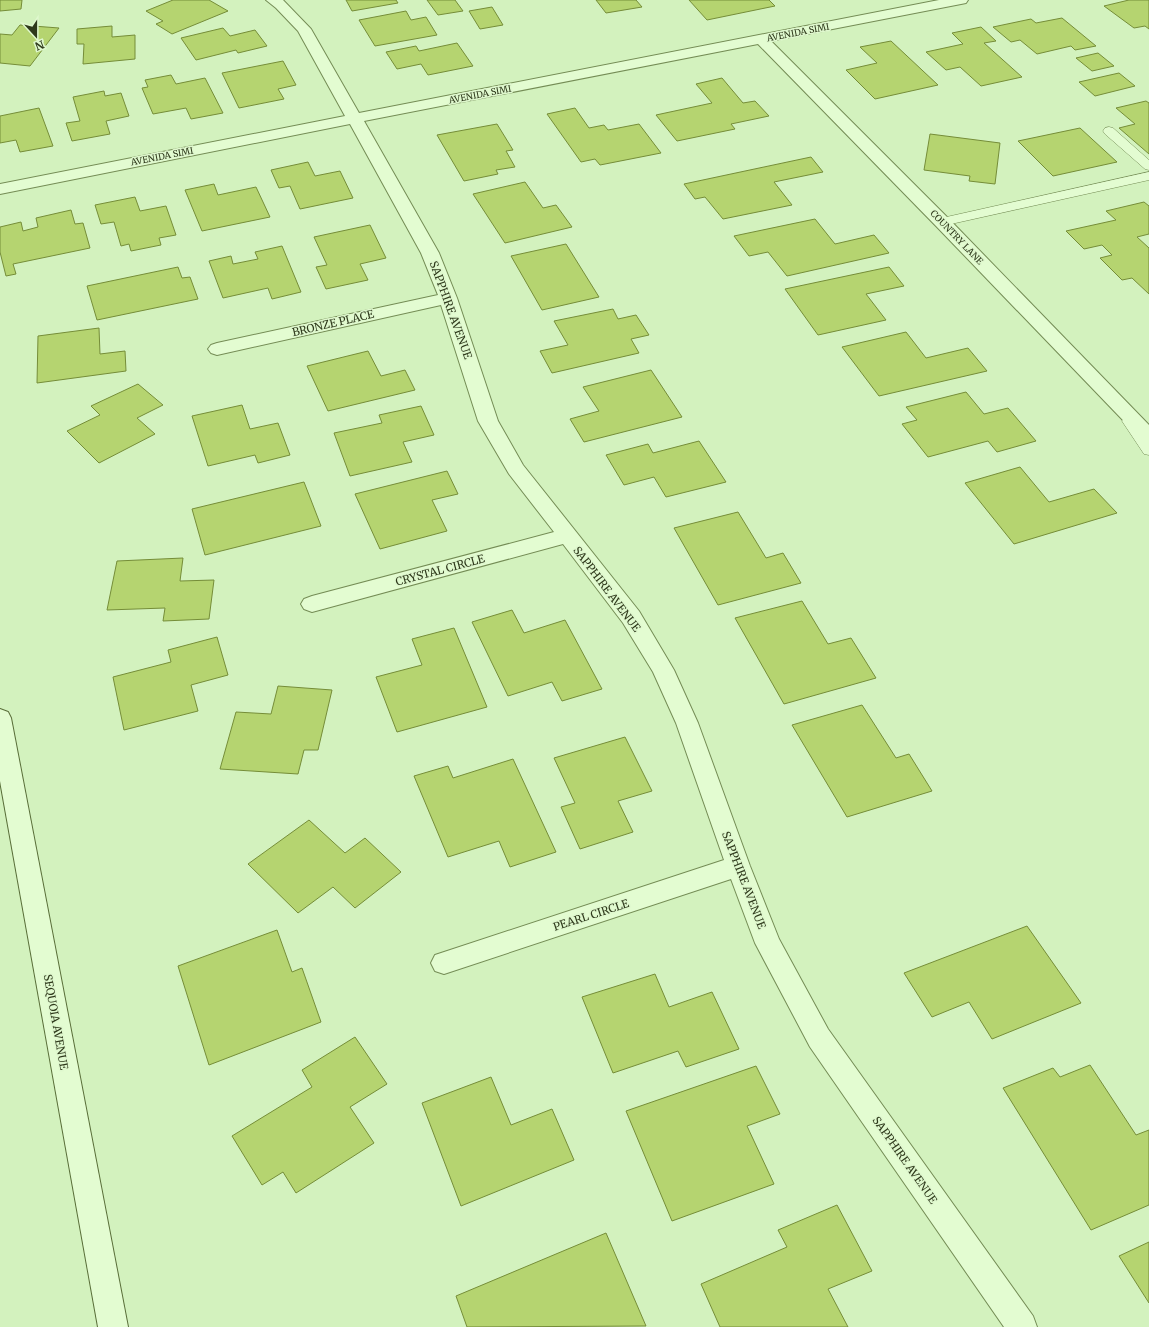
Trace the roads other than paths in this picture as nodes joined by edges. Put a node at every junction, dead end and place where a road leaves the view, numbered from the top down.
1 (273, 0) edge
2 (960, 0) edge
3 (762, 40) junction
4 (356, 118) junction
5 (1109, 131) dead end
6 (1149, 166) edge
7 (1149, 176) edge
8 (0, 189) edge
9 (942, 222) junction
10 (448, 298) junction
11 (218, 349) dead end
12 (1119, 406) junction
13 (1149, 436) edge
14 (1149, 450) edge
15 (568, 536) junction
16 (312, 604) dead end
17 (0, 718) edge
18 (738, 866) junction
19 (444, 963) dead end
20 (112, 1327) edge
21 (1022, 1327) edge

1 - 4 street, SAPPHIRE AVENUE
2 - 3 street, AVENIDA SIMI
3 - 4 street, AVENIDA SIMI
3 - 9 street, COUNTRY LANE
4 - 8 street, AVENIDA SIMI
4 - 10 street, SAPPHIRE AVENUE
5 - 6 lane
7 - 9 lane
9 - 12 street, COUNTRY LANE
10 - 11 street, BRONZE PLACE
10 - 15 street, SAPPHIRE AVENUE
12 - 13 street, COUNTRY LANE
12 - 14 lane
15 - 16 street, CRYSTAL CIRCLE
15 - 18 street, SAPPHIRE AVENUE
17 - 20 street, SEQUOIA AVENUE
18 - 19 street, PEARL CIRCLE
18 - 21 street, SAPPHIRE AVENUE

